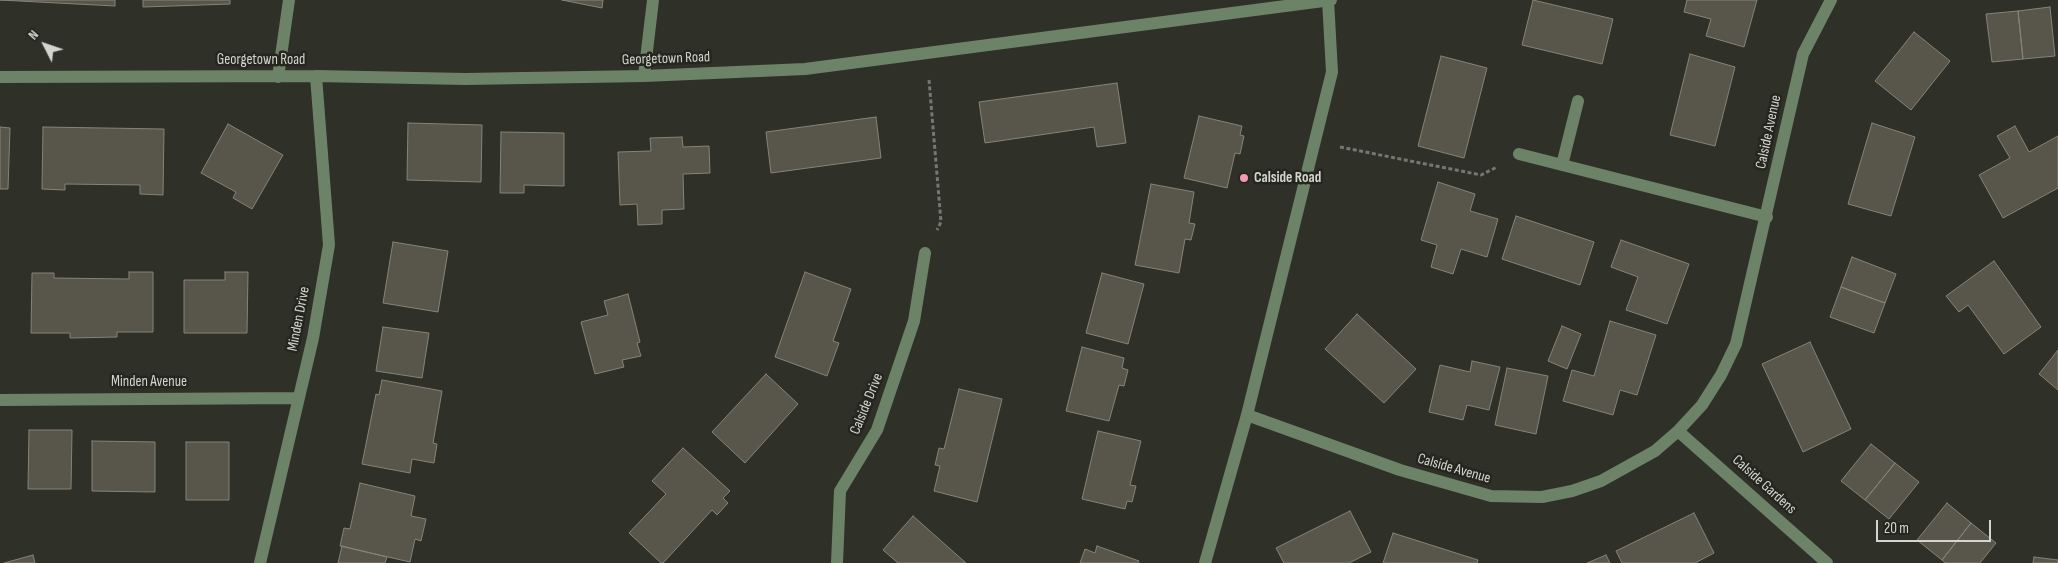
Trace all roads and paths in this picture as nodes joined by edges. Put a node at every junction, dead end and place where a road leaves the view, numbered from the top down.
1 (289, 0) edge
2 (653, 0) edge
3 (1329, 0) edge
4 (1831, 0) edge
5 (927, 53) junction
6 (316, 76) junction
7 (644, 76) junction
8 (0, 77) edge
9 (278, 77) junction
10 (1578, 101) dead end
11 (1314, 142) junction
12 (1520, 154) joint
13 (1562, 165) junction
14 (1767, 217) junction
15 (925, 252) joint
16 (298, 398) junction
17 (0, 400) edge
18 (1247, 415) junction
19 (1678, 431) junction
20 (260, 563) edge
21 (837, 563) edge
22 (1205, 563) edge
23 (1828, 563) edge

1 - 9 street
2 - 7 street
3 - 5 street, Georgetown Road
3 - 11 street
4 - 14 street, Calside Avenue
5 - 7 street, Georgetown Road
5 - 15 path
6 - 7 street, Georgetown Road
6 - 9 street, Georgetown Road
6 - 16 street, Minden Drive
8 - 9 street, Georgetown Road
10 - 13 street
11 - 12 path
11 - 18 street
12 - 13 street
13 - 14 street
14 - 19 street, Calside Avenue
15 - 21 street, Calside Drive
16 - 17 street, Minden Avenue
16 - 20 street, Minden Drive
18 - 19 street, Calside Avenue
18 - 22 street
19 - 23 street, Calside Gardens

